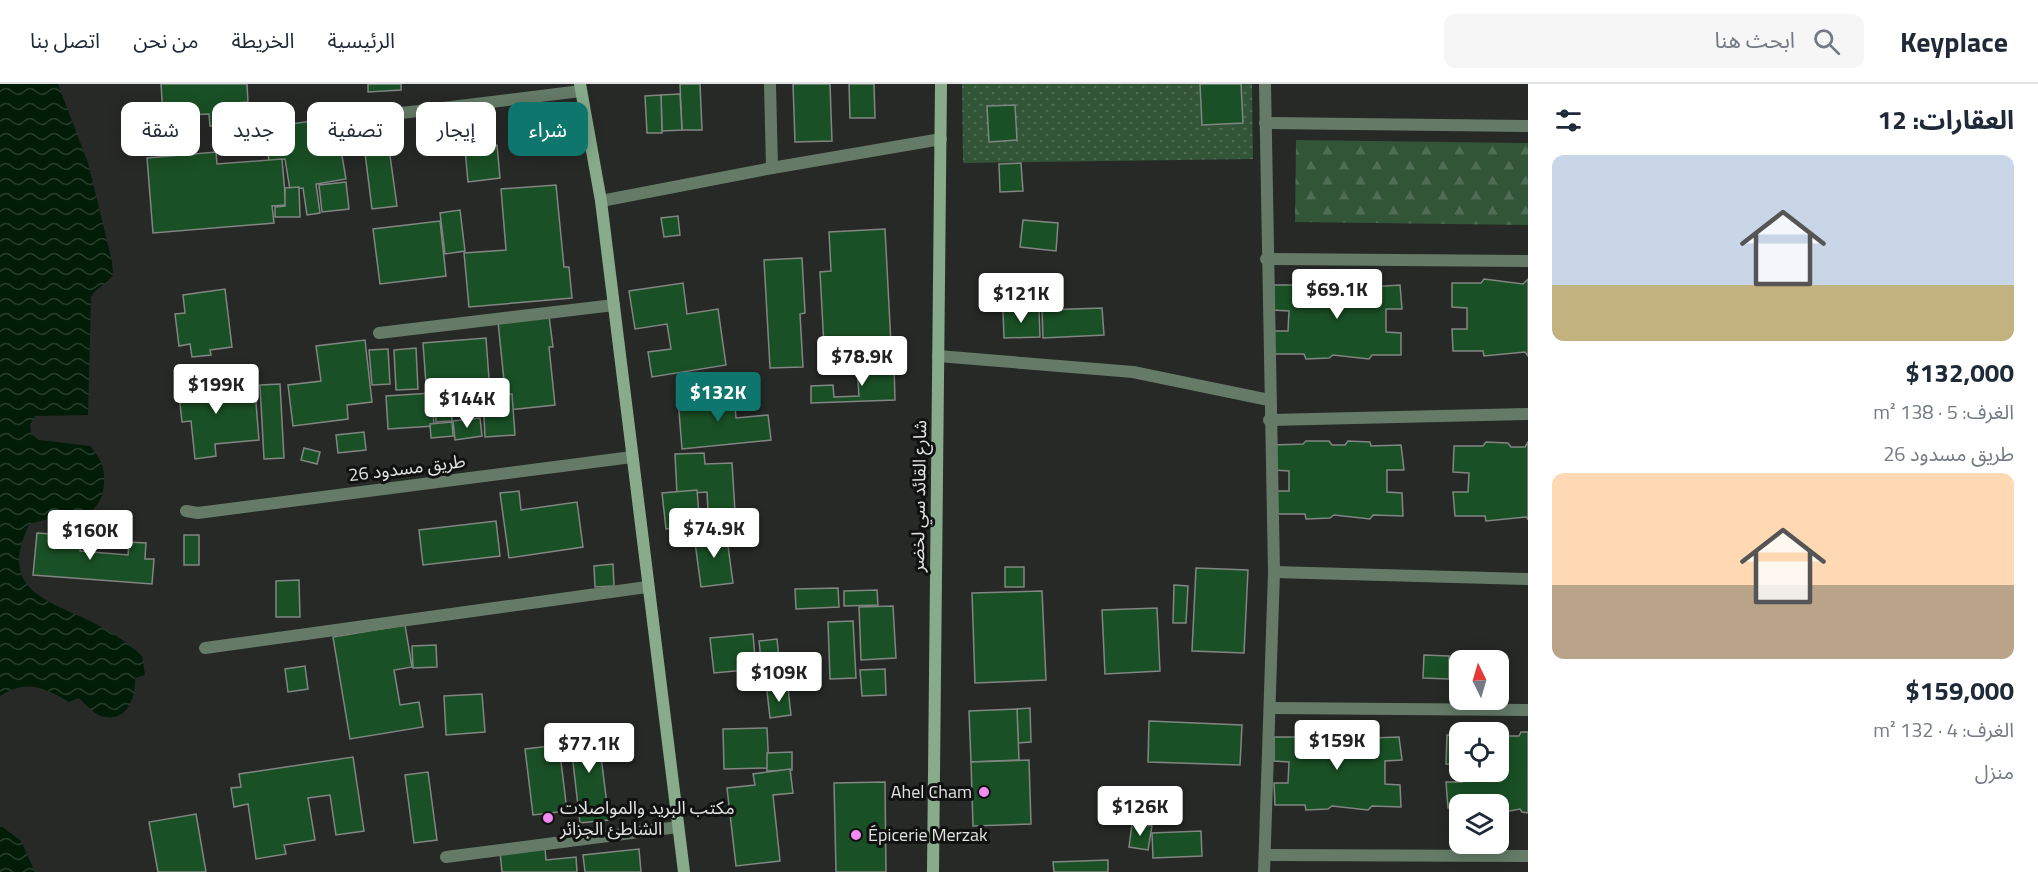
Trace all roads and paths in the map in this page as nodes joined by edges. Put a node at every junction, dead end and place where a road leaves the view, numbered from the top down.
1 (770, 84) edge
2 (941, 84) edge
3 (1265, 84) edge
4 (580, 88) edge
5 (404, 112) edge
6 (1265, 123) junction
7 (1528, 126) edge
8 (941, 139) junction
9 (772, 168) junction
10 (601, 201) junction
11 (1266, 259) junction
12 (1528, 261) edge
13 (614, 305) junction
14 (379, 333) dead end
15 (938, 356) junction
16 (1269, 400) junction
17 (1528, 414) edge
18 (1269, 420) junction
19 (632, 457) junction
20 (186, 511) dead end
21 (1274, 572) junction
22 (1528, 579) edge
23 (647, 587) junction
24 (206, 648) dead end
25 (1271, 708) junction
26 (1528, 710) edge
27 (678, 827) junction
28 (1265, 855) junction
29 (1528, 856) edge
30 (446, 857) dead end
31 (684, 872) edge
32 (933, 872) edge
33 (1264, 872) edge

1 - 9 street
2 - 8 street, شارع القائد سي لخضر
3 - 6 street
4 - 5 street
4 - 10 street
6 - 7 street
6 - 11 street
8 - 9 street
8 - 15 street, شارع القائد سي لخضر
9 - 10 street
10 - 13 street
11 - 12 street
11 - 16 street
13 - 14 street
13 - 19 street
15 - 16 street
15 - 32 street, شارع القائد سي لخضر
16 - 18 street
17 - 18 street
18 - 21 street
19 - 20 street, طريق مسدود 26
19 - 23 street
21 - 22 street
21 - 25 street
23 - 24 street
23 - 27 street
25 - 26 street
25 - 28 street
27 - 30 street
27 - 31 street
28 - 29 street
28 - 33 street

